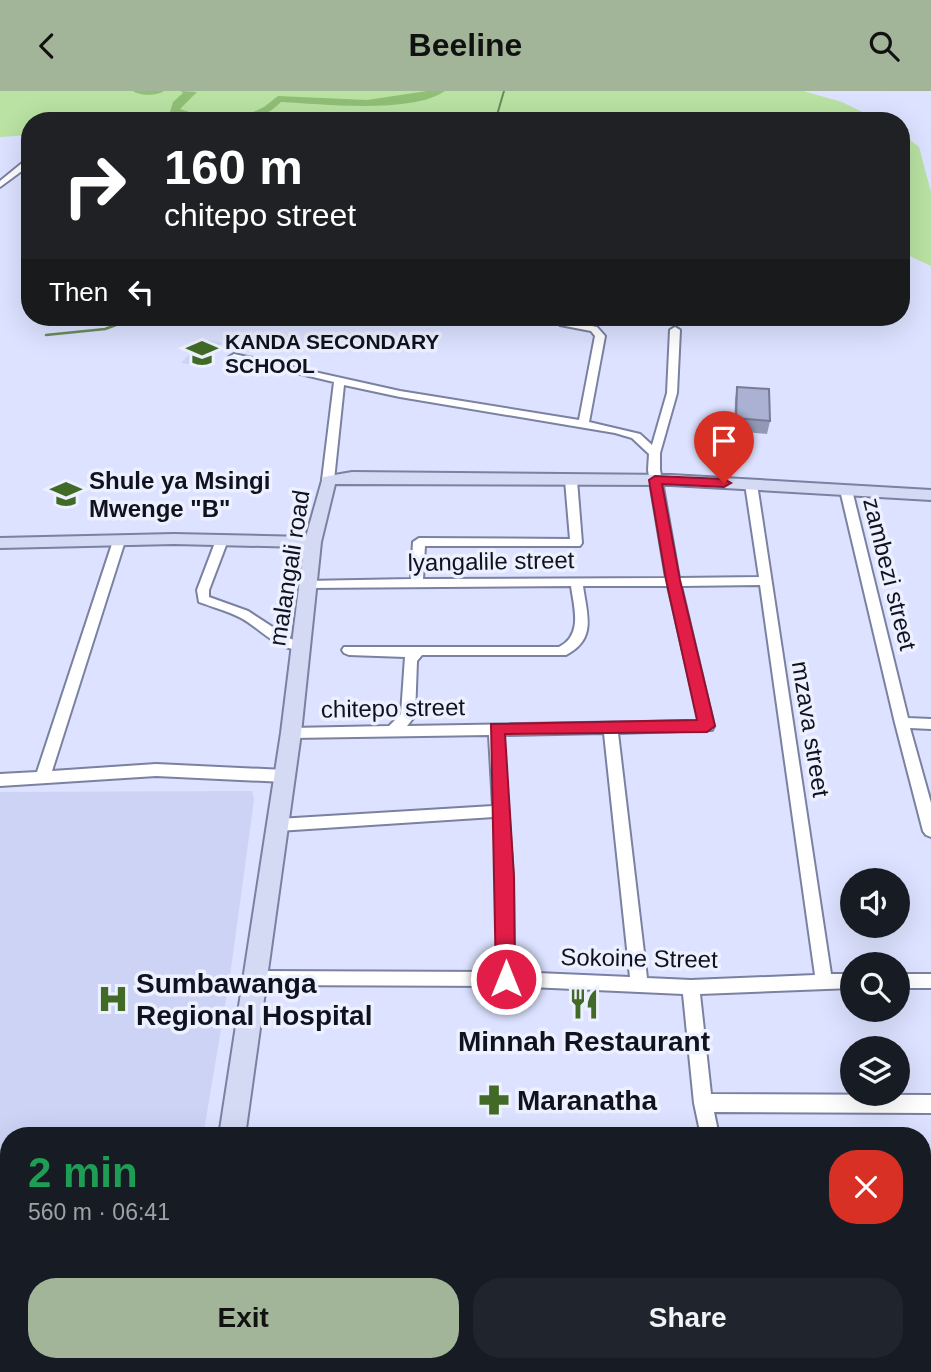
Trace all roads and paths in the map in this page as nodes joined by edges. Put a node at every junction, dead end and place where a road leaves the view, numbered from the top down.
1 (21, 168) edge
2 (0, 184) edge
3 (578, 326) edge
4 (675, 330) dead end
5 (234, 357) dead end
6 (339, 382) junction
7 (583, 425) junction
8 (655, 453) junction
9 (328, 480) junction
10 (570, 480) junction
11 (655, 480) junction
12 (751, 484) junction
13 (846, 490) junction
14 (931, 495) edge
15 (222, 540) junction
16 (119, 541) junction
17 (0, 543) edge
18 (313, 543) junction
19 (673, 580) junction
20 (576, 581) junction
21 (766, 581) junction
22 (417, 583) junction
23 (309, 584) junction
24 (300, 646) junction
25 (349, 650) dead end
26 (414, 653) junction
27 (902, 723) junction
28 (931, 724) edge
29 (610, 727) junction
30 (496, 729) junction
31 (393, 731) junction
32 (292, 733) junction
33 (43, 776) junction
34 (285, 776) junction
35 (0, 780) edge
36 (500, 811) junction
37 (278, 825) junction
38 (931, 831) edge
39 (256, 978) junction
40 (506, 979) junction
41 (824, 981) junction
42 (840, 981) edge
43 (910, 981) edge
44 (931, 981) edge
45 (639, 985) junction
46 (691, 987) junction
47 (703, 1103) junction
48 (931, 1104) edge
49 (233, 1127) edge
50 (708, 1127) edge

1 - 2 street
3 - 7 street
4 - 8 street, chitepo street
5 - 6 street
6 - 7 street
6 - 9 street
7 - 8 street
8 - 11 street, chitepo street
9 - 10 street, malangali road
9 - 18 street, malangali road
10 - 11 street, malangali road
10 - 22 street
11 - 12 street, malangali road
11 - 19 street, chitepo street
12 - 13 street, malangali road
12 - 21 street, mzava street
13 - 14 street, malangali road
13 - 27 street, zambezi street
15 - 16 street
15 - 18 street
15 - 24 street
16 - 17 street
16 - 33 street
18 - 23 street, malangali road
19 - 20 street, lyangalile street
19 - 21 street, lyangalile street
19 - 29 street, chitepo street
20 - 22 street, lyangalile street
20 - 26 street
21 - 41 street, mzava street
22 - 23 street, lyangalile street
23 - 24 street, malangali road
24 - 32 street, malangali road
25 - 26 street
26 - 31 street
27 - 28 street
27 - 38 street, zambezi street
29 - 30 street, chitepo street
29 - 45 street
30 - 31 street, chitepo street
30 - 36 street
31 - 32 street, chitepo street
32 - 34 street, malangali road
33 - 34 street
33 - 35 street
34 - 37 street, malangali road
36 - 37 street
36 - 40 street
37 - 39 street, malangali road
39 - 40 street, Sokoine Street
39 - 49 street, malangali road
40 - 45 street, Sokoine Street
41 - 42 street, Sokoine Street
41 - 46 street, Sokoine Street
43 - 44 street
45 - 46 street, Sokoine Street
46 - 47 street
47 - 48 street
47 - 50 street

